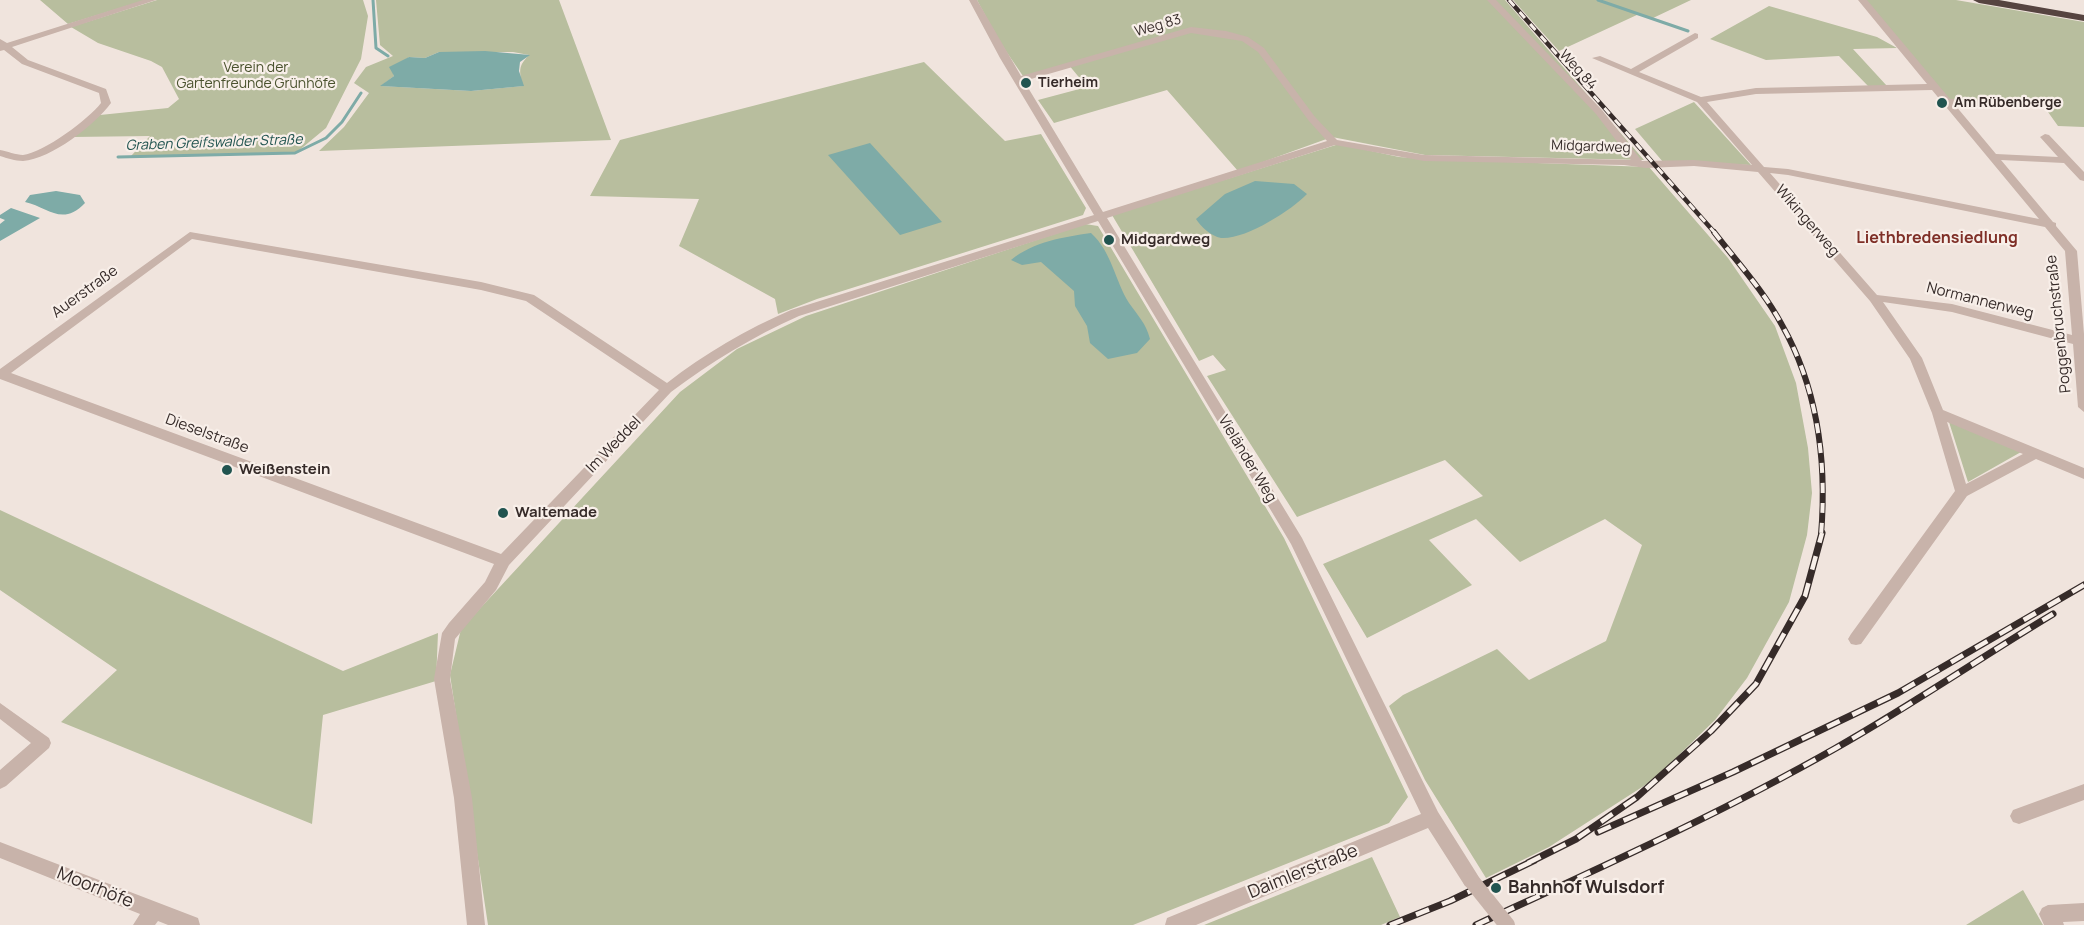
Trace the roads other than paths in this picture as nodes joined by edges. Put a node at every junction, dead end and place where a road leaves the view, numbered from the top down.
1 (152, 0) edge
2 (973, 0) edge
3 (1491, 0) edge
4 (1862, 0) edge
5 (1979, 0) edge
6 (2013, 0) edge
7 (2084, 12) edge
8 (2084, 18) edge
9 (1695, 36) dead end
10 (2, 46) edge
11 (1597, 58) dead end
12 (1632, 72) junction
13 (1018, 80) junction
14 (1933, 87) junction
15 (1700, 100) junction
16 (1947, 102) junction
17 (2025, 105) dead end
18 (2045, 137) dead end
19 (1334, 142) junction
20 (0, 153) edge
21 (1994, 157) junction
22 (2067, 160) junction
23 (1639, 164) junction
24 (1761, 168) junction
25 (2084, 178) edge
26 (1100, 215) junction
27 (2052, 225) junction
28 (2084, 246) edge
29 (2071, 251) junction
30 (1874, 298) junction
31 (2078, 341) junction
32 (1, 374) edge
33 (667, 389) junction
34 (2084, 407) edge
35 (1938, 413) junction
36 (2036, 453) junction
37 (2084, 474) edge
38 (1962, 492) junction
39 (503, 561) junction
40 (1856, 639) dead end
41 (0, 710) edge
42 (0, 781) edge
43 (2084, 792) edge
44 (2019, 816) dead end
45 (1432, 818) junction
46 (0, 850) edge
47 (2084, 912) edge
48 (148, 918) edge
49 (2052, 919) edge
50 (191, 925) edge
51 (476, 925) edge
52 (1174, 925) edge
53 (1507, 925) edge

1 - 10 street
2 - 13 street, Vieländer Weg
3 - 23 street, Weg 84
4 - 14 street, Poggenbruchstraße
5 - 8 highway
6 - 7 highway
9 - 12 street
10 - 20 street
11 - 12 street, Wikingerweg
12 - 15 street, Wikingerweg
13 - 19 street, Weg 83
13 - 26 street, Vieländer Weg
14 - 15 street
14 - 16 street, Poggenbruchstraße
15 - 24 street, Wikingerweg
16 - 17 street
16 - 21 street, Poggenbruchstraße
18 - 22 street
19 - 23 street, Midgardweg
19 - 26 street, Midgardweg
21 - 22 street
21 - 27 street, Poggenbruchstraße
22 - 25 street
23 - 24 street, Midgardweg
24 - 27 street, Midgardweg
24 - 30 street, Wikingerweg
26 - 33 street, Im Weddel
26 - 45 street, Vieländer Weg
27 - 29 street, Poggenbruchstraße
28 - 29 street
29 - 31 street, Poggenbruchstraße
30 - 31 street, Normannenweg
30 - 35 street, Wikingerweg
31 - 34 street, Poggenbruchstraße
32 - 33 street, Auerstraße
32 - 39 street, Dieselstraße
33 - 39 street, Im Weddel
35 - 36 street
35 - 38 street, Wikingerweg
36 - 37 street
36 - 38 street
38 - 40 street
39 - 51 street, Im Weddel
41 - 42 street
43 - 44 street
45 - 52 street, Daimlerstraße
45 - 53 street, Vieländer Weg, bridge
46 - 48 street, Moorhöfe
47 - 49 street
48 - 50 street, Moorhöfe

